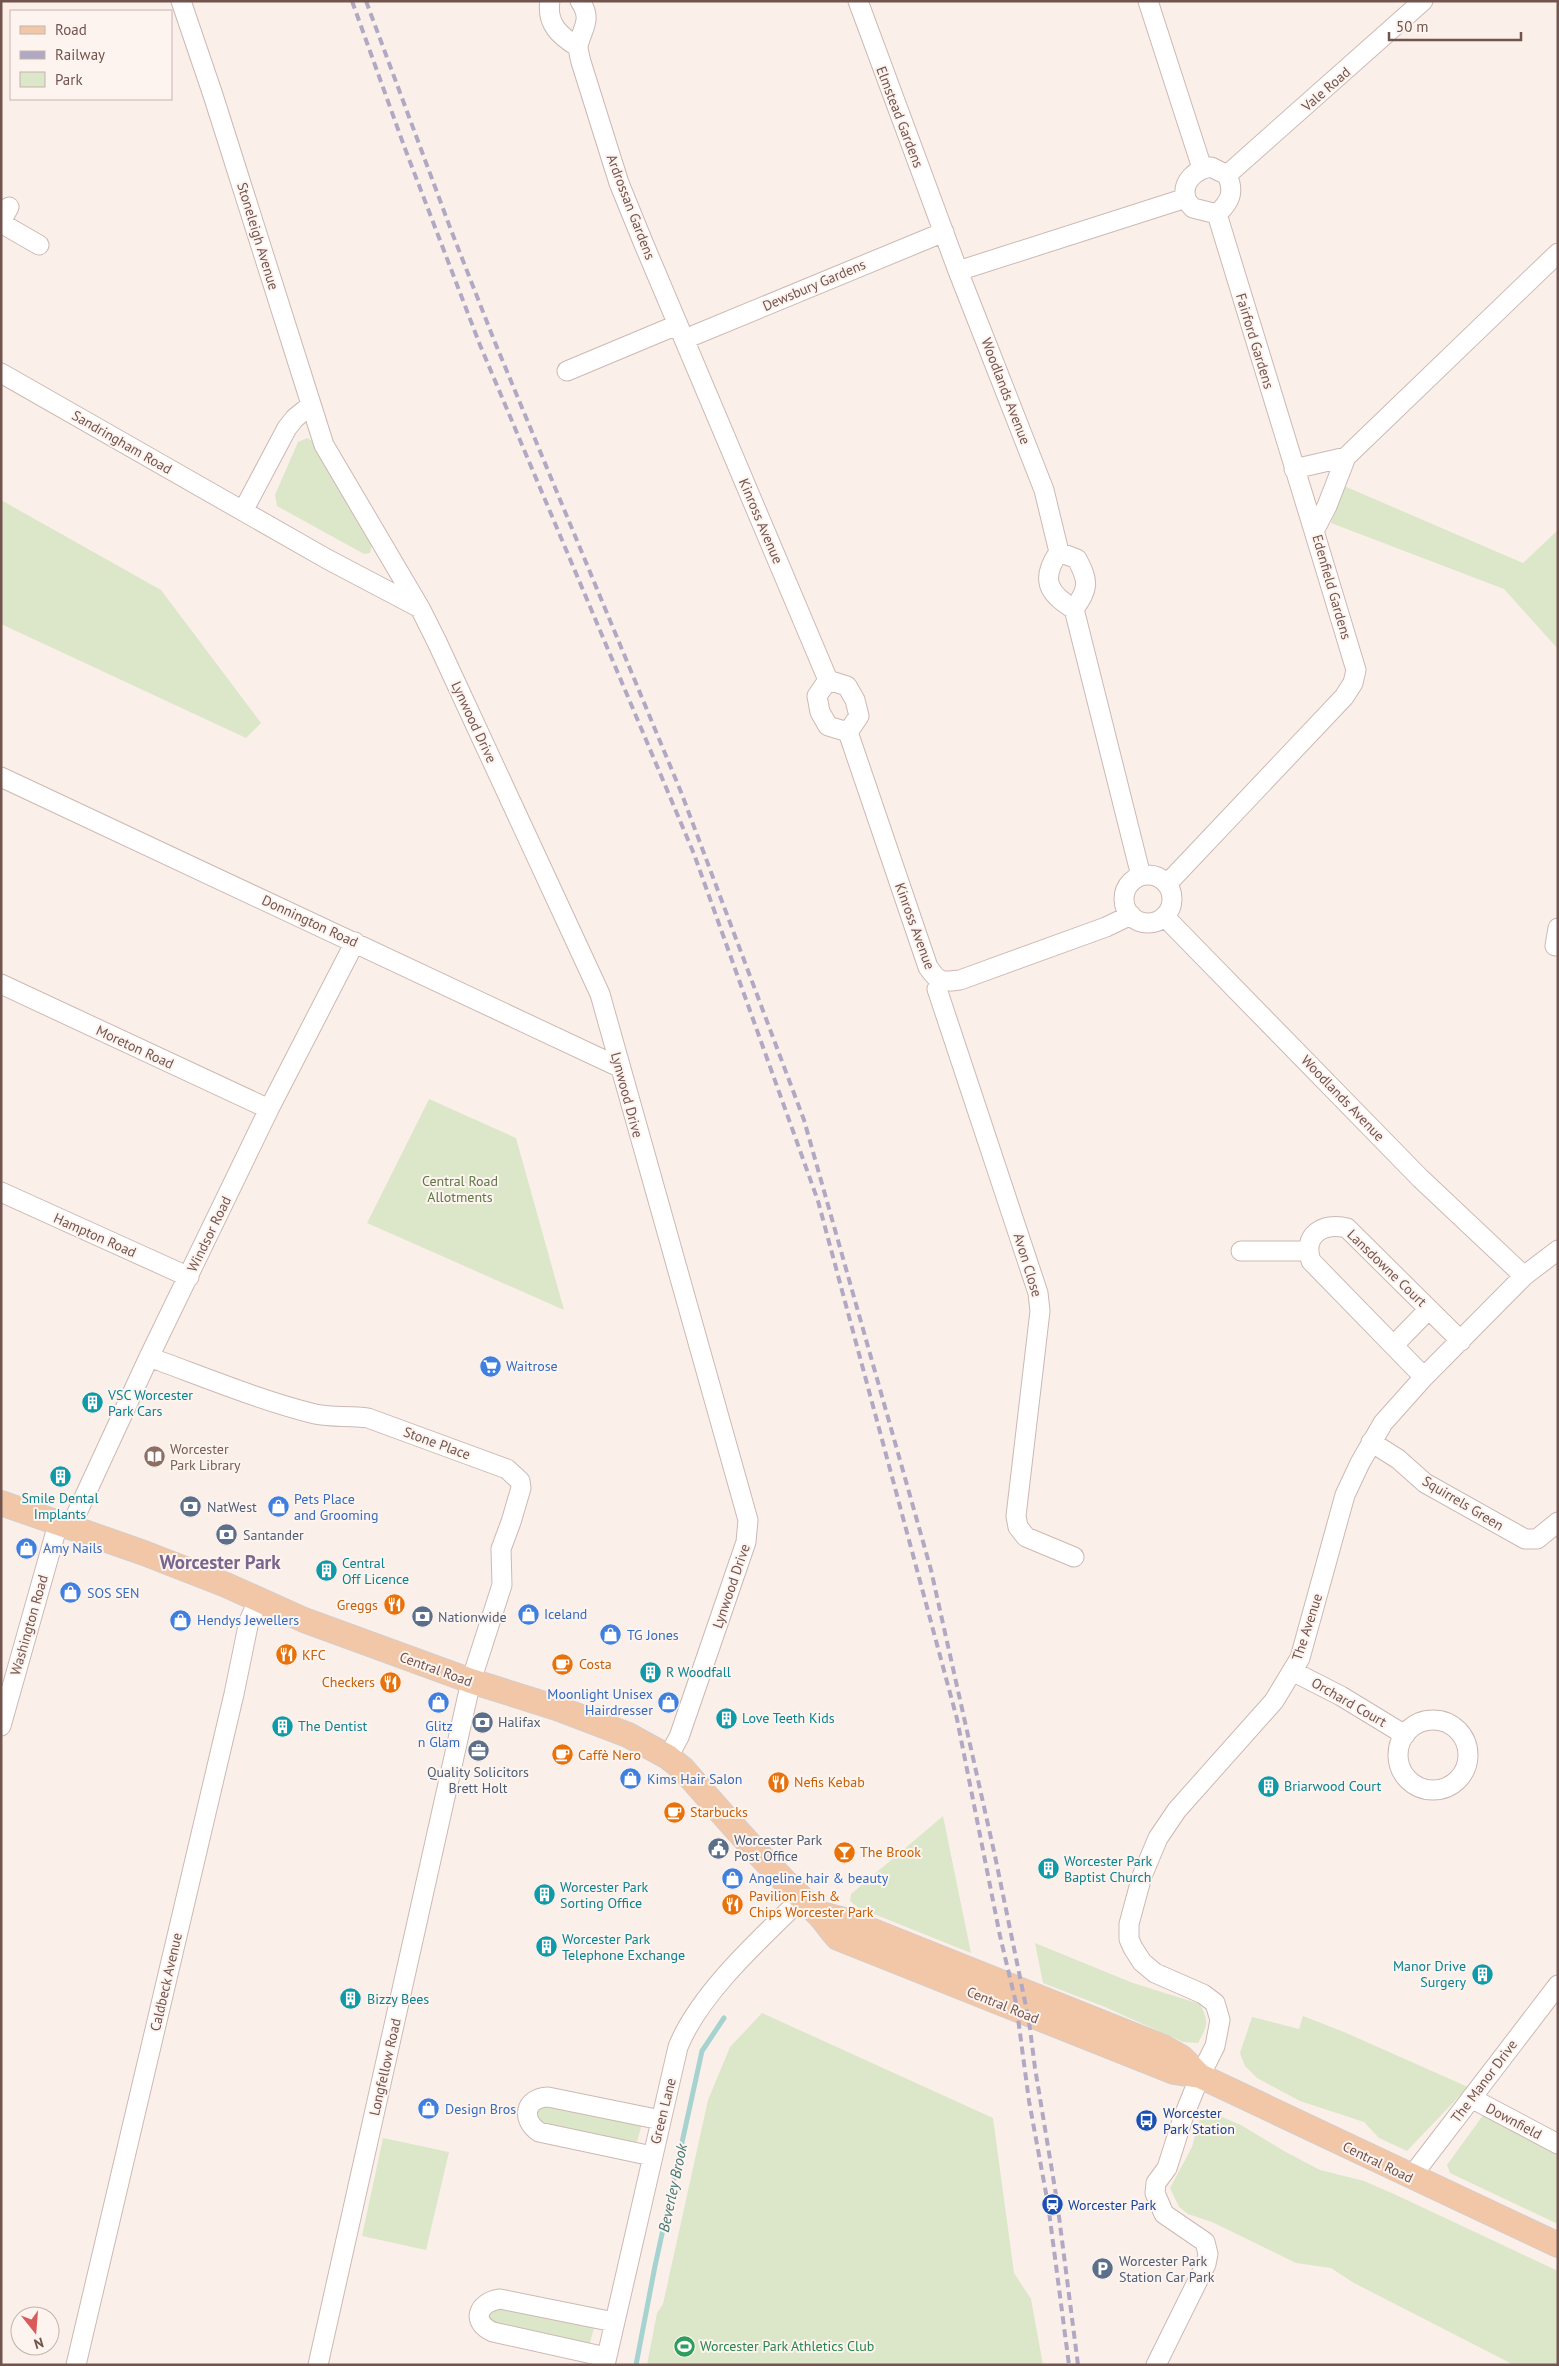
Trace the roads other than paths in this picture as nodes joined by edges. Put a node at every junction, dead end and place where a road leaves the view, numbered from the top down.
1 (181, 1) edge
2 (550, 1) edge
3 (580, 1) edge
4 (858, 1) edge
5 (1148, 1) edge
6 (1423, 1) edge
7 (578, 47) junction
8 (1202, 168) junction
9 (1228, 175) junction
10 (1186, 198) junction
11 (1218, 214) junction
12 (4, 218) edge
13 (944, 232) junction
14 (40, 245) dead end
15 (1558, 253) edge
16 (958, 270) junction
17 (681, 332) junction
18 (694, 363) joint
19 (567, 371) dead end
20 (1, 373) edge
21 (311, 405) junction
22 (1346, 457) junction
23 (1294, 468) junction
24 (337, 469) joint
25 (244, 511) junction
26 (1314, 531) junction
27 (1059, 552) junction
28 (420, 608) junction
29 (1074, 609) junction
30 (828, 680) junction
31 (848, 732) junction
32 (1, 777) edge
33 (1141, 876) junction
34 (1167, 884) junction
35 (1131, 916) junction
36 (1165, 917) junction
37 (355, 942) junction
38 (942, 982) junction
39 (1, 984) edge
40 (619, 1066) junction
41 (269, 1109) junction
42 (1, 1192) edge
43 (1558, 1250) edge
44 (1241, 1251) dead end
45 (1308, 1251) junction
46 (1524, 1276) junction
47 (188, 1277) junction
48 (1429, 1309) junction
49 (1461, 1341) junction
50 (1394, 1345) junction
51 (150, 1357) junction
52 (1424, 1377) junction
53 (1371, 1442) junction
54 (1, 1503) edge
55 (1558, 1522) edge
56 (64, 1526) junction
57 (1074, 1557) dead end
58 (258, 1600) junction
59 (1292, 1671) junction
60 (470, 1681) junction
61 (1, 1726) edge
62 (1404, 1735) dead end
63 (668, 1757) junction
64 (809, 1906) junction
65 (1558, 1985) edge
66 (1200, 2076) junction
67 (1471, 2098) junction
68 (661, 2120) junction
69 (1558, 2144) edge
70 (652, 2156) junction
71 (1411, 2177) junction
72 (1558, 2245) edge
73 (614, 2322) junction
74 (606, 2361) edge
75 (76, 2365) edge
76 (318, 2365) edge
77 (1156, 2365) edge

1 - 21 street, Stoneleigh Avenue
2 - 7 street
3 - 7 street
4 - 13 street, Elmstead Gardens
5 - 8 street
6 - 9 street, Vale Road
7 - 17 street, Ardrossan Gardens
8 - 9 street
8 - 10 street
9 - 11 street
10 - 11 street
10 - 16 street
11 - 23 street, Fairford Gardens
12 - 14 street
13 - 16 street, Woodlands Avenue
13 - 17 street, Dewsbury Gardens
15 - 22 street, Edenfield Gardens
16 - 27 street, Woodlands Avenue
17 - 18 street, Ardrossan Gardens
17 - 19 street, Dewsbury Gardens
18 - 30 street, Kinross Avenue
20 - 25 street, Sandringham Road
21 - 24 street, Stoneleigh Avenue
21 - 25 street
22 - 23 street
22 - 26 street, Edenfield Gardens
23 - 26 street, Fairford Gardens
24 - 28 street, Lynwood Drive
25 - 28 street, Sandringham Road
26 - 34 street, Edenfield Gardens
27 - 29 street
27 - 29 street
28 - 40 street, Lynwood Drive
29 - 33 street
30 - 31 street
30 - 31 street
31 - 38 street, Kinross Avenue
32 - 37 street, Donnington Road
33 - 34 street
33 - 35 street
34 - 36 street
35 - 36 street
35 - 38 street, Kinross Avenue
36 - 46 street, Woodlands Avenue
37 - 40 street, Donnington Road
37 - 41 street, Windsor Road
38 - 57 street, Avon Close
39 - 41 street, Moreton Road
40 - 63 street, Lynwood Drive
41 - 47 street, Windsor Road
42 - 47 street, Hampton Road
43 - 46 street, The Avenue
44 - 45 street
45 - 48 street, Lansdowne Court
45 - 50 street
46 - 49 street, The Avenue
47 - 51 street, Windsor Road
48 - 49 street, Lansdowne Court
48 - 50 street, Lansdowne Court
49 - 52 street, The Avenue
50 - 52 street
51 - 56 street, Windsor Road
51 - 60 street, Stone Place
52 - 53 street, The Avenue
53 - 55 street, Squirrels Green
53 - 59 street, The Avenue
54 - 56 main road, Central Road
56 - 58 main road, Central Road
56 - 61 street, Washington Road
58 - 60 main road, Central Road
58 - 75 street, Caldbeck Avenue
59 - 62 street, Orchard Court
59 - 66 street, The Avenue
60 - 63 main road, Central Road
60 - 76 street, Longfellow Road
63 - 64 main road, Central Road
64 - 66 main road, Central Road
64 - 68 street, Green Lane
65 - 67 street, The Manor Drive
66 - 71 main road, Central Road
66 - 77 street
67 - 69 street, Downfield
67 - 71 street, The Manor Drive
68 - 70 street, Green Lane
68 - 70 street
70 - 73 street, Green Lane
71 - 72 main road, Central Road
73 - 74 street, Green Lane
73 - 74 street

